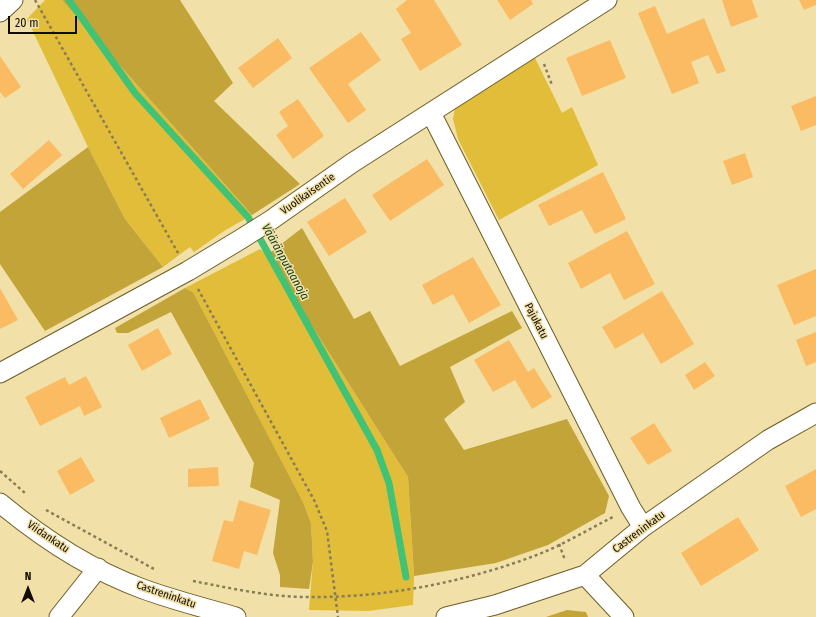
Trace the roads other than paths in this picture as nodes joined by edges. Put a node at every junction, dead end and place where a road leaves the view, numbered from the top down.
1 (13, 0) edge
2 (607, 0) edge
3 (0, 12) edge
4 (431, 113) junction
5 (0, 373) edge
6 (816, 413) edge
7 (0, 504) edge
8 (643, 527) junction
9 (98, 568) junction
10 (585, 575) junction
11 (59, 617) edge
12 (236, 617) edge
13 (446, 617) edge
14 (624, 617) edge

1 - 3 street
2 - 4 street, Vuolikaisentie
4 - 5 street, Vuolikaisentie
4 - 8 street, Pajukatu
6 - 8 street, Castreninkatu
7 - 9 street, Viidankatu
8 - 10 street, Castreninkatu
9 - 11 street
9 - 12 street, Castreninkatu
10 - 13 street, Castreninkatu
10 - 14 street

